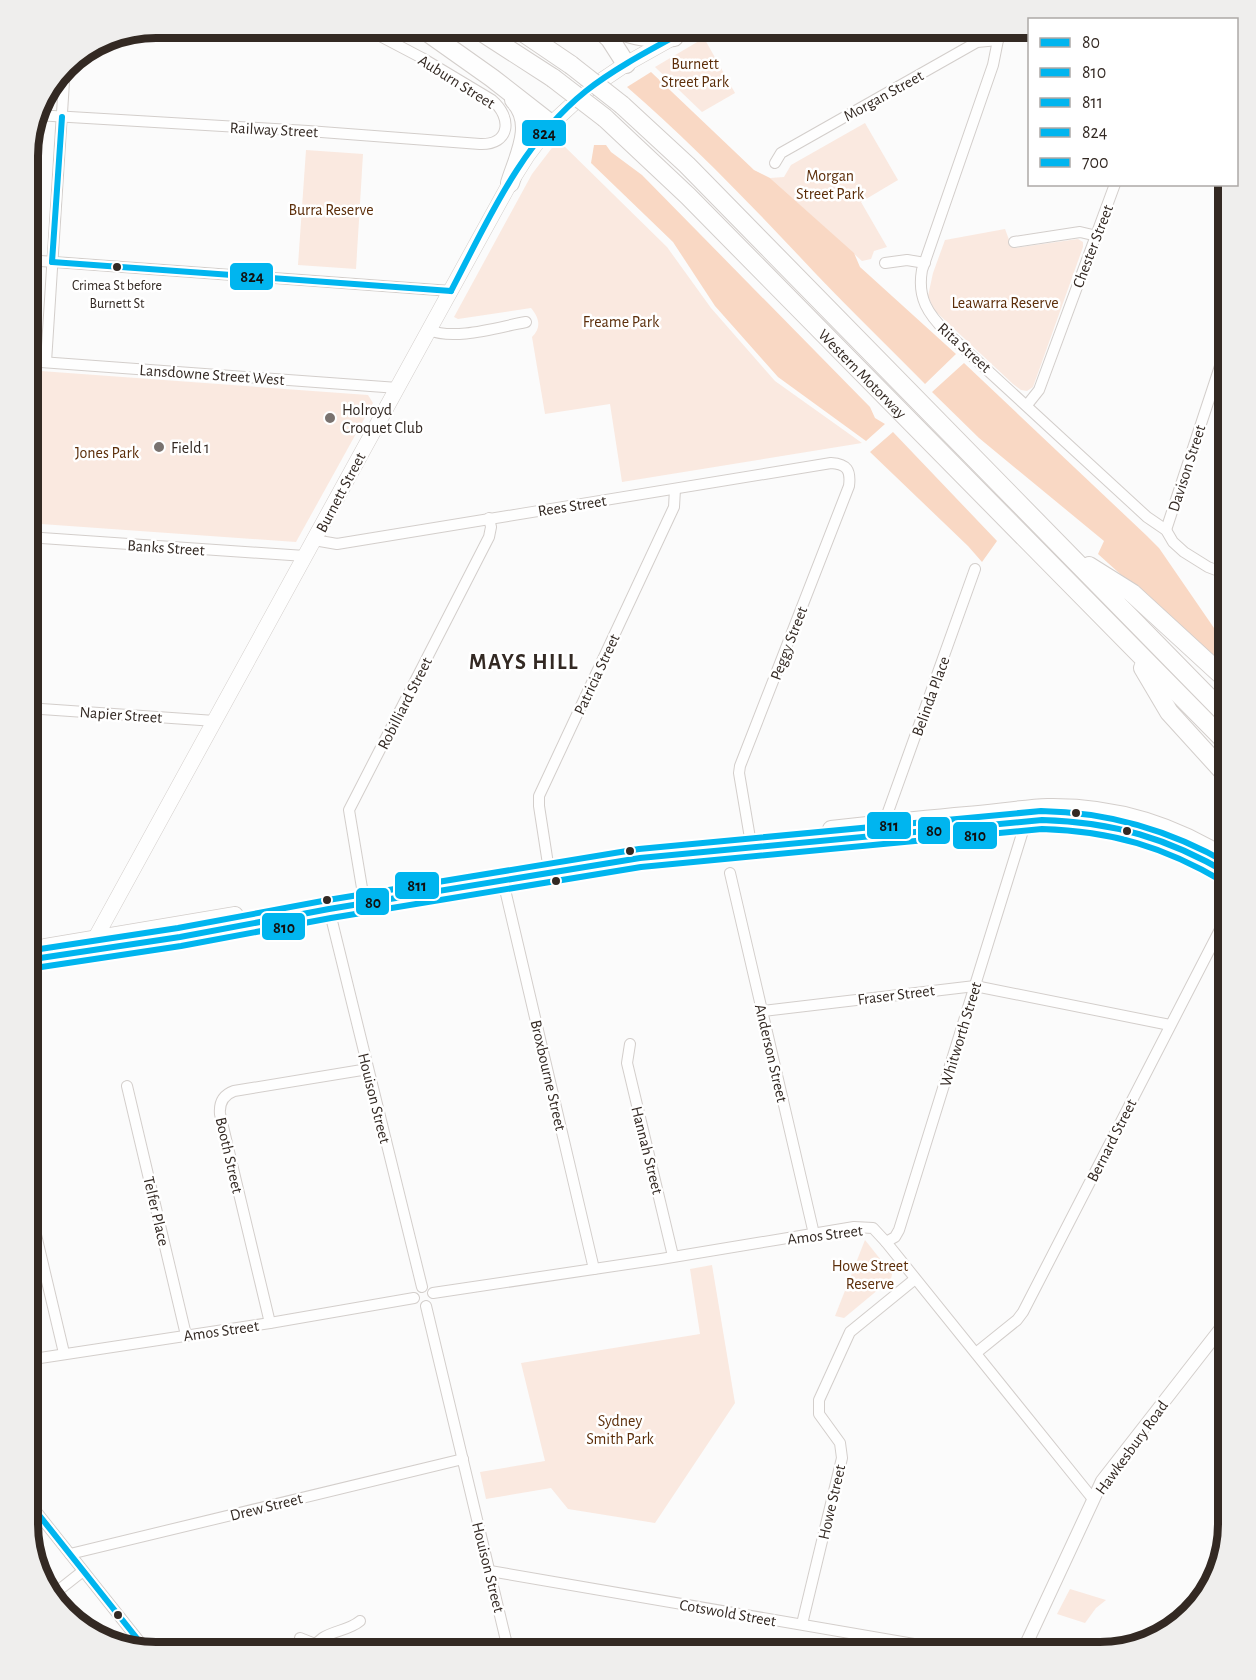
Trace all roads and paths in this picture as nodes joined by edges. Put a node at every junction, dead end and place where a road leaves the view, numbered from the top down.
1 (384, 38) edge
2 (436, 38) edge
3 (491, 38) edge
4 (532, 38) edge
5 (609, 38) edge
6 (642, 38) edge
7 (660, 38) edge
8 (672, 38) edge
9 (998, 40) joint
10 (626, 64) junction
11 (492, 78) junction
12 (64, 81) edge
13 (44, 116) edge
14 (62, 117) junction
15 (551, 124) junction
16 (505, 128) joint
17 (775, 163) dead end
18 (510, 183) junction
19 (1114, 186) edge
20 (1097, 236) junction
21 (1014, 242) dead end
22 (38, 261) edge
23 (52, 262) junction
24 (885, 263) dead end
25 (925, 263) junction
26 (451, 291) junction
27 (526, 322) dead end
28 (429, 330) junction
29 (38, 362) edge
30 (46, 362) junction
31 (1218, 372) edge
32 (398, 388) junction
33 (1027, 405) junction
34 (831, 463) joint
35 (675, 489) junction
36 (489, 519) junction
37 (1166, 530) junction
38 (38, 538) edge
39 (314, 540) junction
40 (1062, 549) junction
41 (305, 556) junction
42 (975, 569) dead end
43 (1218, 571) edge
44 (1128, 643) junction
45 (1218, 672) edge
46 (1218, 707) edge
47 (38, 709) edge
48 (215, 721) junction
49 (1218, 734) edge
50 (1218, 766) edge
51 (1026, 821) junction
52 (884, 823) junction
53 (750, 838) junction
54 (1218, 853) edge
55 (548, 864) junction
56 (1218, 868) edge
57 (730, 873) dead end
58 (503, 881) junction
59 (363, 894) junction
60 (329, 909) junction
61 (1218, 933) edge
62 (92, 945) junction
63 (38, 949) edge
64 (38, 957) edge
65 (975, 986) junction
66 (763, 1011) junction
67 (1170, 1025) junction
68 (630, 1044) dead end
69 (368, 1069) junction
70 (127, 1086) dead end
71 (814, 1234) junction
72 (886, 1242) junction
73 (38, 1243) edge
74 (674, 1256) junction
75 (594, 1269) junction
76 (915, 1279) junction
77 (422, 1287) junction
78 (433, 1293) junction
79 (414, 1298) junction
80 (426, 1306) junction
81 (270, 1323) junction
82 (1218, 1332) edge
83 (186, 1335) junction
84 (64, 1353) junction
85 (976, 1353) junction
86 (38, 1357) edge
87 (463, 1459) junction
88 (1093, 1498) junction
89 (38, 1514) edge
90 (70, 1554) junction
91 (83, 1571) junction
92 (490, 1571) junction
93 (58, 1591) edge
94 (360, 1621) dead end
95 (802, 1624) junction
96 (300, 1638) dead end
97 (139, 1641) edge
98 (306, 1642) edge
99 (318, 1642) edge
100 (506, 1642) edge
101 (904, 1642) edge
102 (1027, 1642) edge

1 - 16 street, Auburn Street
2 - 11 highway
3 - 44 highway, Western Motorway, bridge
4 - 40 highway, Western Motorway, bridge
5 - 10 highway
6 - 7 highway
8 - 10 main road, Burnett Street
9 - 17 street, Morgan Street
9 - 25 street, Rita Street
10 - 15 main road, Burnett Street
11 - 15 highway
11 - 18 highway
12 - 14 street
13 - 14 street, Railway Street
14 - 16 street, Railway Street
14 - 23 street
15 - 18 main road, Burnett Street
18 - 26 main road, Burnett Street
19 - 20 street, Chester Street
20 - 21 street
20 - 33 street, Chester Street
22 - 23 street
23 - 26 street
23 - 30 street
24 - 25 street
25 - 33 street, Rita Street
26 - 28 main road, Burnett Street
27 - 28 street
28 - 32 main road, Burnett Street
29 - 30 street, Lansdowne Street West
30 - 32 street, Lansdowne Street West
31 - 37 street, Davison Street
32 - 39 main road, Burnett Street
33 - 37 street, Rita Street
34 - 35 street, Rees Street
34 - 53 street, Peggy Street
35 - 36 street, Rees Street
35 - 55 street, Patricia Street
36 - 39 street, Rees Street
36 - 59 street, Robilliard Street
37 - 43 street, Rita Street
38 - 41 street, Banks Street
39 - 41 main road, Burnett Street
40 - 45 highway
40 - 46 highway, Western Motorway
41 - 48 main road, Burnett Street
42 - 52 street, Belinda Place
44 - 49 highway, Western Motorway
44 - 50 highway
47 - 48 street, Napier Street
48 - 62 main road, Burnett Street
51 - 56 highway
51 - 58 highway
51 - 65 street, Whitworth Street
52 - 53 highway
52 - 54 highway
53 - 55 highway
55 - 59 highway
57 - 66 street, Anderson Street
58 - 60 highway
58 - 75 street, Broxbourne Street
59 - 62 highway
60 - 62 highway
60 - 69 street, Houison Street
61 - 67 street, Bernard Street
62 - 63 highway
62 - 64 highway
65 - 66 street, Fraser Street
65 - 67 street, Fraser Street
65 - 72 street, Whitworth Street
66 - 71 street, Anderson Street
67 - 85 street, Bernard Street
68 - 74 street, Hannah Street
69 - 77 street, Houison Street
69 - 81 street, Booth Street
70 - 83 street, Telfer Place
71 - 72 street, Amos Street
71 - 74 street, Amos Street
72 - 76 street, Amos Street
73 - 84 street
74 - 75 street, Amos Street
75 - 78 street, Amos Street
76 - 85 street, Amos Street
76 - 95 street, Howe Street
77 - 78 street
77 - 79 street
78 - 80 street
79 - 80 street
79 - 81 street, Amos Street
80 - 87 street, Houison Street
81 - 83 street, Amos Street
82 - 88 street, Hawkesbury Road
83 - 84 street, Amos Street
84 - 86 street, Amos Street
85 - 88 street, Amos Street
87 - 90 street, Drew Street
87 - 92 street, Houison Street
88 - 102 street, Hawkesbury Road
89 - 90 street
90 - 91 street
91 - 93 street
91 - 97 street
92 - 95 street, Cotswold Street
92 - 100 street, Houison Street
94 - 99 street
95 - 101 street, Cotswold Street
96 - 98 street

